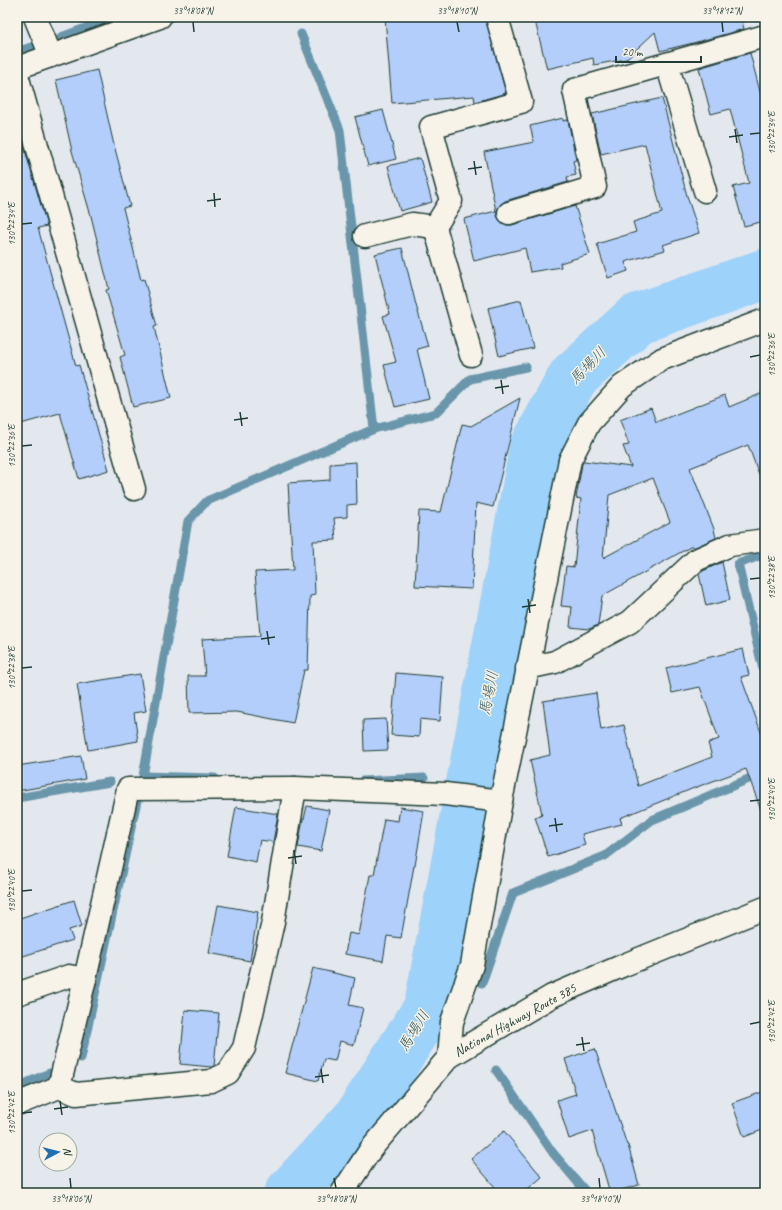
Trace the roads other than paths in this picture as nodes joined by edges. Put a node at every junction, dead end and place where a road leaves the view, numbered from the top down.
1 (35, 17) edge
2 (160, 17) edge
3 (496, 17) edge
4 (765, 36) edge
5 (51, 56) junction
6 (667, 64) junction
7 (17, 68) edge
8 (17, 75) edge
9 (705, 192) dead end
10 (510, 213) dead end
11 (435, 227) junction
12 (366, 236) dead end
13 (765, 320) edge
14 (471, 355) dead end
15 (134, 489) dead end
16 (765, 540) edge
17 (527, 668) junction
18 (295, 788) junction
19 (501, 801) junction
20 (765, 908) edge
21 (86, 979) junction
22 (17, 994) edge
23 (449, 1056) junction
24 (59, 1087) junction
25 (17, 1104) edge
26 (342, 1193) edge

1 - 5 main road
2 - 5 main road
3 - 11 main road
4 - 6 main road
5 - 7 main road
6 - 9 main road
6 - 10 main road
8 - 15 main road
11 - 12 main road
11 - 14 main road
13 - 17 main road
16 - 17 main road
17 - 19 main road
18 - 19 main road
18 - 21 main road
18 - 24 main road
19 - 23 main road
20 - 23 main road, National Highway Route 385
21 - 22 main road
21 - 24 main road
23 - 26 main road, National Highway Route 385
24 - 25 main road

